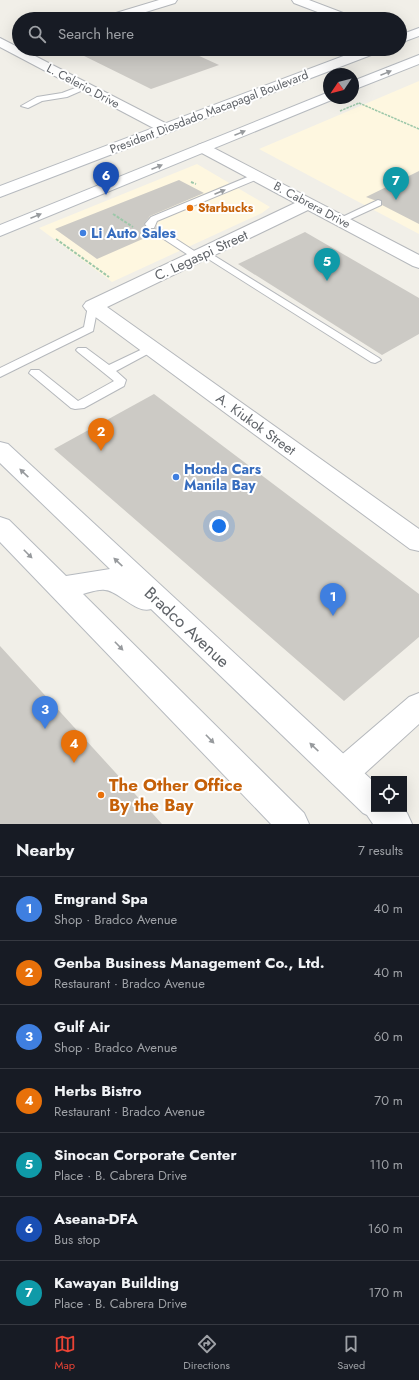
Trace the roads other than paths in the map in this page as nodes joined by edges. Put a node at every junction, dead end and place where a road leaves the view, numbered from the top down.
1 (171, 0) edge
2 (298, 0) edge
3 (132, 12) edge
4 (329, 12) edge
5 (419, 32) edge
6 (407, 36) edge
7 (0, 42) edge
8 (11, 50) edge
9 (23, 56) edge
10 (356, 56) edge
11 (419, 59) edge
12 (359, 84) edge
13 (86, 87) junction
14 (64, 95) dead end
15 (323, 98) edge
16 (166, 129) junction
17 (204, 148) junction
18 (258, 176) junction
19 (0, 192) edge
20 (309, 203) junction
21 (378, 203) dead end
22 (341, 220) junction
23 (0, 231) edge
24 (201, 254) junction
25 (419, 262) edge
26 (92, 306) junction
27 (151, 348) junction
28 (82, 350) dead end
29 (375, 360) dead end
30 (109, 370) junction
31 (0, 373) edge
32 (35, 373) dead end
33 (0, 450) edge
34 (1, 529) edge
35 (419, 542) edge
36 (61, 587) junction
37 (177, 617) junction
38 (419, 706) edge
39 (343, 773) junction
40 (371, 800) edge
41 (383, 812) edge
42 (287, 822) edge
43 (396, 824) edge

1 - 3 street
2 - 4 street
5 - 6 street
7 - 8 street, L. Celerio Drive
9 - 13 street, L. Celerio Drive
10 - 16 street, President Diosdado Macapagal Boulevard
12 -> 11 street
13 - 14 lane
13 - 16 street, L. Celerio Drive
17 -> 15 street
16 - 19 street, President Diosdado Macapagal Boulevard
17 - 18 street, B. Cabrera Drive
23 -> 17 street
18 - 20 street, B. Cabrera Drive
24 -> 18 lane
20 - 22 street, B. Cabrera Drive
20 - 24 street, C. Legaspi Street
21 - 22 lane
22 - 25 street, B. Cabrera Drive
24 - 26 street, C. Legaspi Street
24 - 29 lane
26 - 27 street, A. Kiukok Street
26 - 31 lane
27 - 30 lane
27 - 35 street, A. Kiukok Street
28 - 30 lane
30 - 32 lane
37 -> 33 street, Bradco Avenue
34 -> 36 street
36 - 37 street
36 -> 42 street
39 -> 37 street, Bradco Avenue
38 - 39 street
39 - 40 street, Bradco Avenue
41 - 43 street

